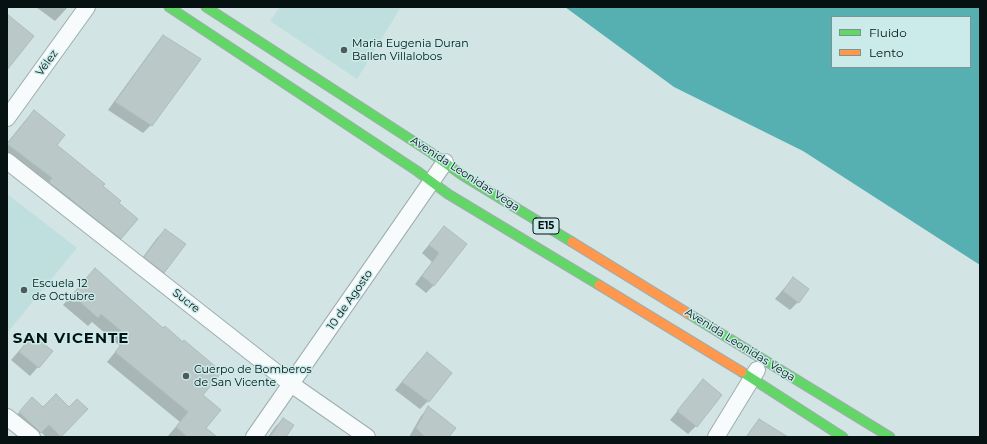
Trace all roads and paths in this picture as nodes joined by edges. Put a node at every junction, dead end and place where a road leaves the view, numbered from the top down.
1 (86, 7) edge
2 (169, 7) edge
3 (206, 7) edge
4 (7, 118) edge
5 (7, 161) edge
6 (445, 162) junction
7 (432, 183) junction
8 (764, 359) junction
9 (752, 379) junction
10 (291, 384) junction
11 (7, 417) edge
12 (32, 437) edge
13 (254, 437) edge
14 (367, 437) edge
15 (716, 437) edge
16 (843, 437) edge
17 (890, 437) edge

1 - 4 street, Vélez
2 - 7 highway, Avenida Leonidas Vega / E15
3 - 6 highway, Avenida Leonidas Vega / E15
5 - 10 street, Sucre
6 - 7 street, 10 de Agosto
6 - 8 highway, Avenida Leonidas Vega / E15
7 - 9 highway, Avenida Leonidas Vega / E15
7 - 10 street, 10 de Agosto
8 - 9 street
8 - 17 highway, Avenida Leonidas Vega / E15
9 - 15 street
9 - 16 highway, Avenida Leonidas Vega / E15
10 - 13 street, 10 de Agosto
10 - 14 street, Sucre
11 - 12 street

